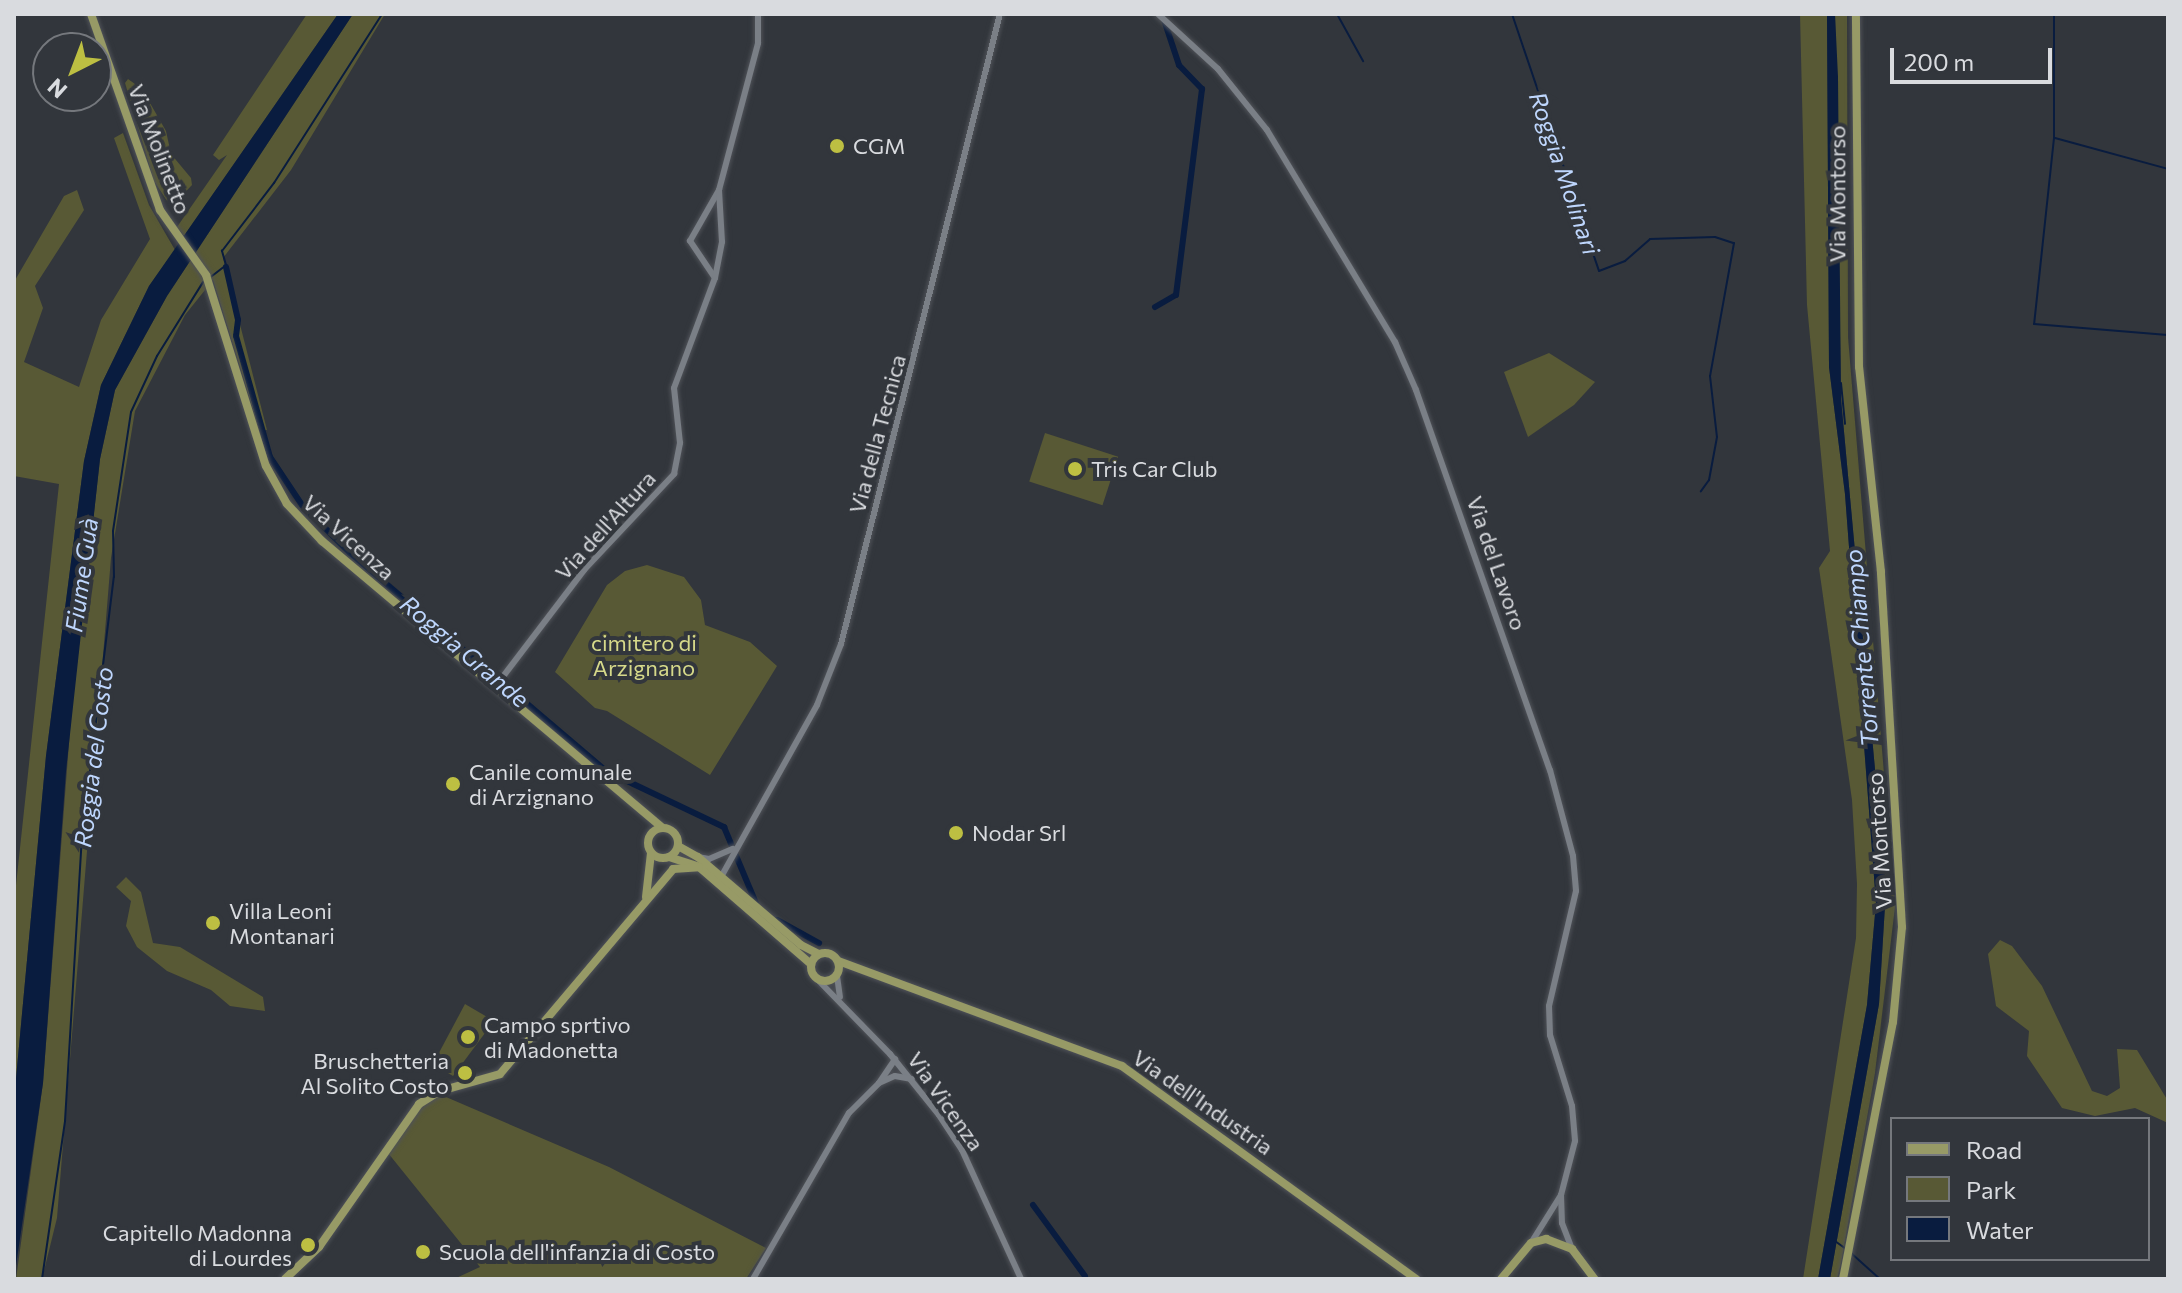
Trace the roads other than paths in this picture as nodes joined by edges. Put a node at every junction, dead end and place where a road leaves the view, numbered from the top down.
1 (91, 14) edge
2 (758, 14) edge
3 (1000, 14) edge
4 (1158, 14) edge
5 (1856, 14) edge
6 (719, 190) junction
7 (699, 227) junction
8 (718, 231) junction
9 (186, 247) joint
10 (718, 252) junction
11 (701, 258) junction
12 (715, 278) junction
13 (495, 687) junction
14 (637, 808) junction
15 (662, 827) junction
16 (650, 835) junction
17 (678, 846) junction
18 (739, 846) junction
19 (651, 853) junction
20 (666, 858) junction
21 (698, 862) junction
22 (721, 877) junction
23 (646, 898) junction
24 (819, 954) junction
25 (838, 961) junction
26 (811, 964) junction
27 (854, 969) junction
28 (837, 974) junction
29 (819, 981) junction
30 (841, 1000) junction
31 (895, 1059) junction
32 (902, 1068) junction
33 (895, 1076) junction
34 (912, 1079) junction
35 (879, 1083) junction
36 (1561, 1195) junction
37 (1531, 1243) junction
38 (1572, 1249) junction
39 (290, 1277) edge
40 (753, 1279) edge
41 (1021, 1279) edge
42 (1416, 1279) edge
43 (1501, 1279) edge
44 (1595, 1279) edge
45 (1843, 1279) edge

1 - 9 main road, Via Molinetto
2 - 6 street, Via dell'Altura
3 - 18 street, Via della Tecnica
4 - 36 street, Via del Lavoro
5 - 45 main road, Via Montorso
6 - 7 street, Via dell'Altura
6 - 8 street, Via dell'Altura
7 - 8 street
7 - 11 street
8 - 10 street, Via dell'Altura
9 - 13 main road, Via Vicenza
10 - 11 street
10 - 12 street, Via dell'Altura
11 - 12 street
12 - 13 street, Via dell'Altura
13 - 14 main road, Via Vicenza
14 - 15 main road, Via Vicenza
14 - 16 main road, Via Vicenza
15 - 16 main road
15 - 17 main road, Via Vicenza
16 - 19 main road, Via Vicenza
17 - 20 main road
17 - 21 main road, Via Vicenza
18 - 21 street
18 - 22 street, Via della Tecnica
19 - 20 main road, Via Vicenza
19 - 23 main road
20 - 21 main road, Via Vicenza
20 - 23 main road
21 - 22 main road, Via Vicenza
21 - 23 main road
21 - 26 main road, Via Vicenza
22 - 24 main road, Via Vicenza
23 - 39 main road
24 - 25 main road, Via Vicenza
24 - 26 main road
25 - 27 main road, Via dell'Industria
25 - 28 main road
26 - 29 main road, Via Vicenza
27 - 28 main road
27 - 42 main road, Via dell'Industria
28 - 29 main road
28 - 30 street
29 - 30 street, Via Vicenza
30 - 31 street, Via Vicenza
31 - 32 street, Via Vicenza
31 - 35 street
32 - 33 street
32 - 34 street, Via Vicenza
33 - 34 street
33 - 35 street
34 - 41 street, Via Vicenza
35 - 40 street
36 - 37 street, Via del Lavoro
36 - 38 street, Via del Lavoro
37 - 38 main road
37 - 43 main road
38 - 44 main road

